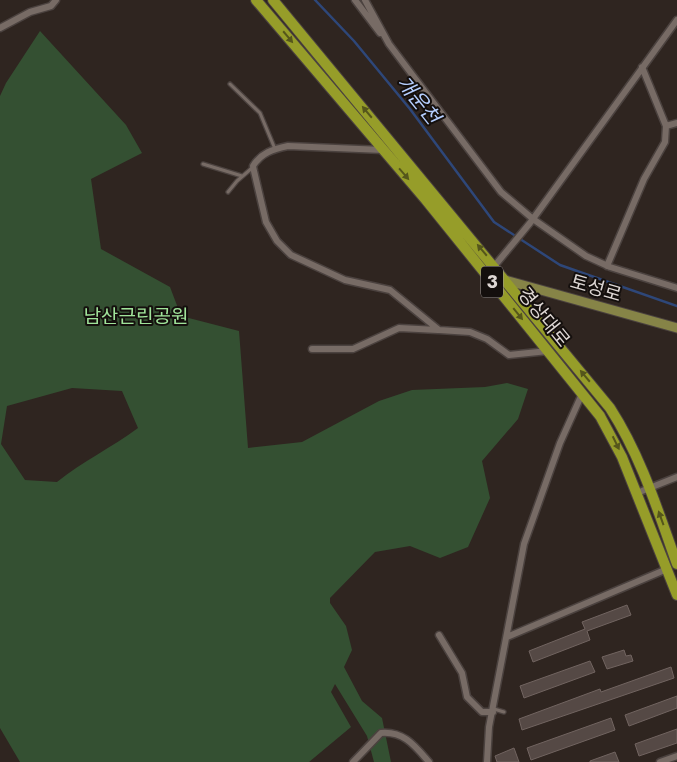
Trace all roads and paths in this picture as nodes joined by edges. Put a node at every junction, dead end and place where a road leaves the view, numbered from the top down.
1 (56, 0) edge
2 (256, 0) edge
3 (273, 0) edge
4 (356, 0) edge
5 (365, 0) edge
6 (676, 22) edge
7 (0, 28) edge
8 (389, 44) junction
9 (642, 67) junction
10 (230, 84) dead end
11 (677, 123) edge
12 (666, 126) junction
13 (275, 149) junction
14 (383, 150) junction
15 (203, 164) dead end
16 (253, 168) junction
17 (242, 176) junction
18 (228, 192) dead end
19 (532, 221) junction
20 (607, 266) junction
21 (495, 267) junction
22 (487, 275) junction
23 (506, 280) junction
24 (677, 288) edge
25 (677, 328) edge
26 (439, 330) junction
27 (312, 349) dead end
28 (548, 351) junction
29 (582, 394) junction
30 (677, 476) edge
31 (649, 486) junction
32 (637, 493) junction
33 (677, 564) edge
34 (666, 569) junction
35 (677, 595) edge
36 (440, 635) dead end
37 (507, 637) junction
38 (493, 711) junction
39 (504, 712) dead end
40 (677, 756) edge
41 (353, 762) edge
42 (429, 762) edge
43 (487, 762) edge
44 (660, 762) edge

1 - 7 street
2 -> 14 main road, 경상대로 / 3
21 -> 3 main road, 경상대로 / 3
4 - 8 street
5 - 8 street
6 - 9 street
8 - 19 street
9 - 12 street
9 - 19 street
10 - 13 lane
11 - 12 street
12 - 20 street
13 - 14 street
13 - 16 street
14 -> 22 main road, 경상대로 / 3
15 - 17 lane
16 - 17 lane
16 - 26 street
17 - 18 lane
19 - 20 street
19 - 21 street
20 - 24 street
21 - 22 street
21 - 23 main road, 경상대로 / 3
22 -> 28 main road, 경상대로 / 3
23 - 25 street, 토성로
31 -> 23 main road, 경상대로 / 3
26 - 27 street
26 - 28 street
28 - 29 main road, 경상대로 / 3
29 -> 32 main road, 경상대로 / 3
29 - 37 street
30 - 31 street
31 - 32 street
33 -> 31 main road, 경상대로 / 3
32 - 34 main road, 경상대로 / 3
34 - 35 main road, 경상대로 / 3
34 - 37 street
36 - 38 street
37 - 38 street
38 - 39 lane
38 - 43 street
40 - 44 street
41 - 42 street

